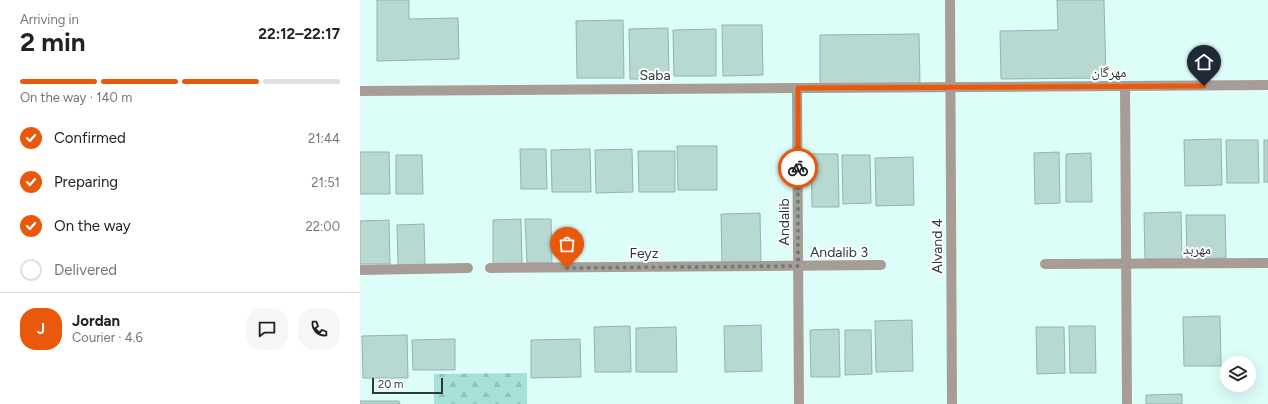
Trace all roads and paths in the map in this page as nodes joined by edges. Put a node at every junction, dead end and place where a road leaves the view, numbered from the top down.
1 (950, 0) edge
2 (1268, 85) edge
3 (1125, 86) junction
4 (950, 87) junction
5 (798, 88) junction
6 (360, 91) edge
7 (1268, 263) edge
8 (1045, 264) dead end
9 (1126, 264) junction
10 (798, 266) junction
11 (881, 266) dead end
12 (468, 268) dead end
13 (490, 268) dead end
14 (360, 270) edge
15 (799, 404) edge
16 (952, 404) edge
17 (1127, 404) edge

1 - 4 street, Alvand 4
2 - 3 street, مهرگان
3 - 4 street, مهرگان
3 - 9 street
4 - 5 street, Saba
4 - 16 street, Alvand 4
5 - 6 street, Saba
5 - 10 street, Andalib
7 - 9 street, مهربد
8 - 9 street, مهربد
9 - 17 street
10 - 11 street, Andalib 3
10 - 13 street, Feyz
10 - 15 street, Andalib
12 - 14 street

